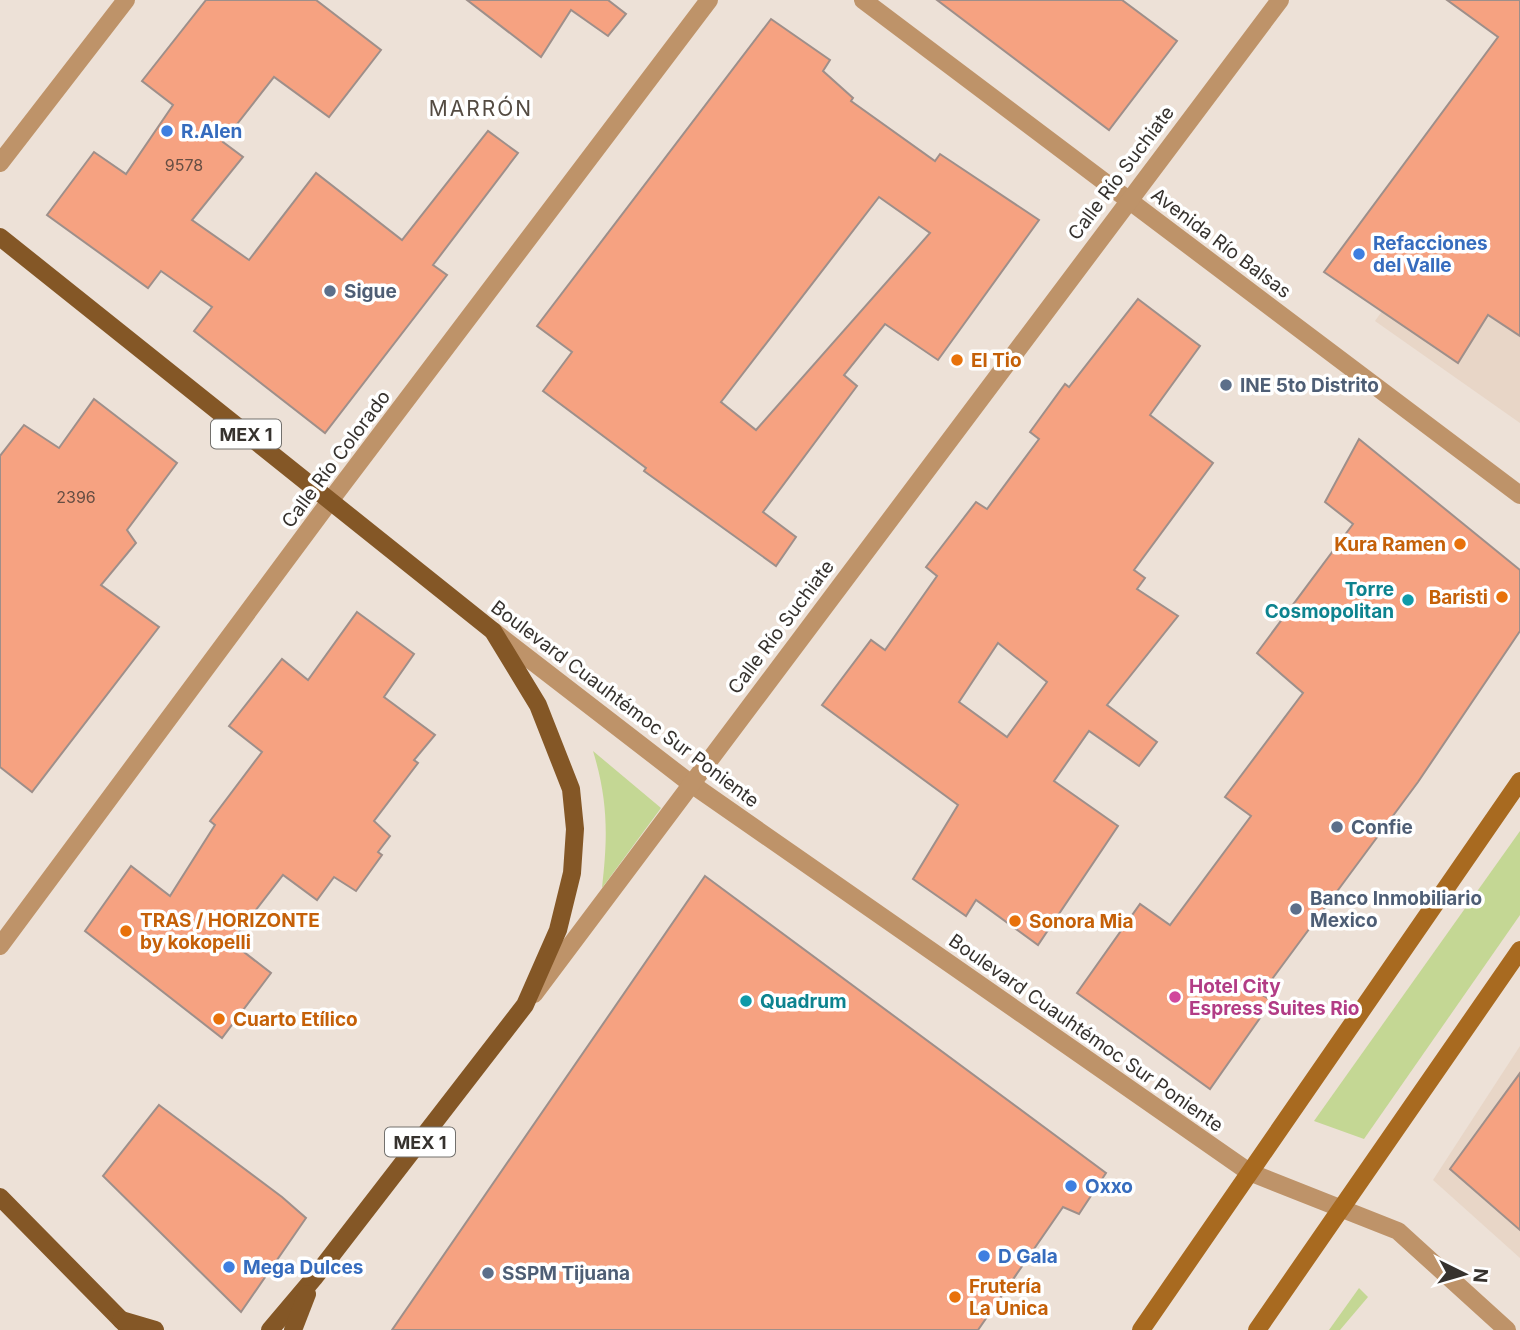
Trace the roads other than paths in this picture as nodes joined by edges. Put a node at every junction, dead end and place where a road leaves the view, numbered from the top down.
1 (126, 0) edge
2 (709, 0) edge
3 (863, 0) edge
4 (1280, 0) edge
5 (0, 163) edge
6 (1127, 199) junction
7 (0, 237) edge
8 (1520, 495) edge
9 (330, 501) junction
10 (493, 631) junction
11 (1520, 782) edge
12 (690, 783) junction
13 (0, 946) edge
14 (1520, 950) edge
15 (525, 1005) junction
16 (1249, 1172) junction
17 (0, 1197) edge
18 (1341, 1209) junction
19 (314, 1278) junction
20 (126, 1325) edge
21 (155, 1330) edge
22 (270, 1330) edge
23 (293, 1330) edge
24 (1141, 1330) edge
25 (1257, 1330) edge
26 (1507, 1330) edge

1 - 5 street
2 - 9 street, Calle Río Colorado
3 - 6 street, Avenida Río Balsas
4 - 6 street, Calle Río Suchiate
6 - 8 street, Avenida Río Balsas
6 - 12 street, Calle Río Suchiate
7 - 9 main road, Boulevard Cuauhtémoc Sur Poniente / MEX 1
9 - 10 main road, Boulevard Cuauhtémoc Sur Poniente / MEX 1
9 - 13 street, Calle Río Colorado
10 - 12 street, Boulevard Cuauhtémoc Sur Poniente
10 - 15 main road, MEX 1
11 - 16 main road
12 - 15 street, Calle Río Suchiate
12 - 16 street, Boulevard Cuauhtémoc Sur Poniente
14 - 18 main road
15 - 19 main road, Calle Río Suchiate / MEX 1
16 - 18 street, Boulevard Cuauhtémoc Sur Poniente
16 - 24 main road
17 - 20 main road
18 - 25 main road
18 - 26 street, Boulevard Cuauhtémoc Sur Poniente
19 - 22 main road
19 - 23 main road, MEX 1
20 - 21 main road

